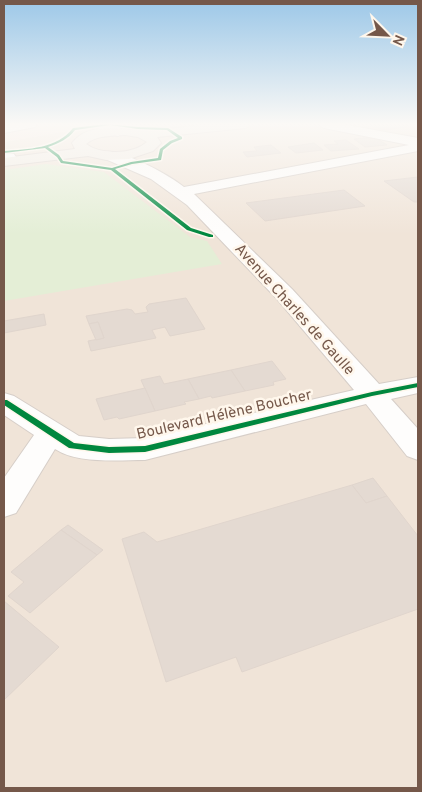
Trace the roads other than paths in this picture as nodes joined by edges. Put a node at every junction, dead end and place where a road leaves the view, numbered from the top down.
1 (125, 161) edge
2 (155, 161) edge
3 (344, 161) edge
4 (162, 179) junction
5 (181, 192) junction
6 (418, 385) edge
7 (372, 394) junction
8 (4, 402) edge
9 (50, 433) junction
10 (418, 449) edge
11 (4, 504) edge

1 - 4 street, Avenue Charles de Gaulle
2 - 4 street, Avenue Charles de Gaulle
3 - 5 street
4 - 5 street, Avenue Charles de Gaulle
5 - 7 street, Avenue Charles de Gaulle
6 - 7 street, Boulevard Hélène Boucher
7 - 9 street, Boulevard Hélène Boucher
7 - 10 street, Avenue Charles de Gaulle
8 - 9 street, Boulevard Hélène Boucher
9 - 11 street

